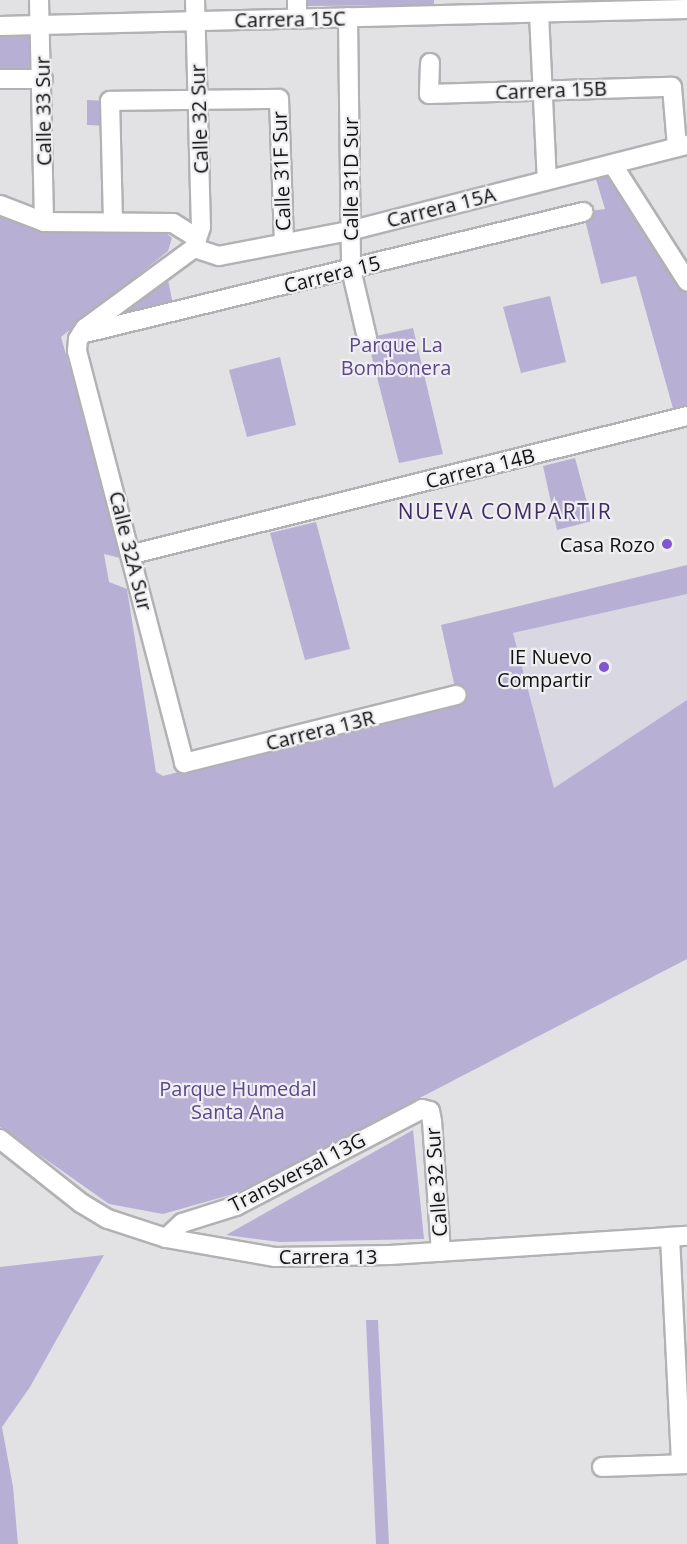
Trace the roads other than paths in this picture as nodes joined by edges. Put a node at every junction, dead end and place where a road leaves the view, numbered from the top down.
1 (39, 0) edge
2 (195, 0) edge
3 (297, 0) edge
4 (585, 6) edge
5 (442, 8) edge
6 (687, 9) edge
7 (539, 13) junction
8 (348, 17) junction
9 (297, 19) junction
10 (196, 21) junction
11 (41, 25) junction
12 (0, 26) edge
13 (430, 63) dead end
14 (43, 79) junction
15 (0, 80) edge
16 (543, 91) junction
17 (198, 98) junction
18 (682, 146) edge
19 (613, 165) junction
20 (547, 180) junction
21 (0, 205) edge
22 (583, 212) dead end
23 (44, 222) junction
24 (113, 222) junction
25 (349, 231) junction
26 (196, 243) junction
27 (284, 243) junction
28 (351, 269) junction
29 (687, 281) edge
30 (80, 337) junction
31 (367, 338) dead end
32 (687, 416) edge
33 (133, 554) junction
34 (457, 695) dead end
35 (184, 763) joint
36 (430, 1111) joint
37 (0, 1139) edge
38 (210, 1214) junction
39 (678, 1237) edge
40 (166, 1238) junction
41 (215, 1247) junction
42 (441, 1252) junction
43 (684, 1464) edge
44 (602, 1467) dead end

1 - 11 street, Calle 33 Sur
2 - 10 street, Calle 32 Sur
3 - 9 street
4 - 6 street, Carrera 15C
4 - 7 street, Carrera 15C
5 - 7 street, Carrera 15C
5 - 8 street, Carrera 15C
7 - 16 street
8 - 9 street, Carrera 15C
8 - 25 street, Calle 31D Sur
9 - 10 street, Carrera 15C
10 - 11 street, Carrera 15C
10 - 17 street, Calle 32 Sur
11 - 12 street, Carrera 15C
11 - 14 street, Calle 33 Sur
13 - 16 street, Carrera 15B
14 - 15 street
14 - 23 street, Calle 33 Sur
16 - 18 street, Carrera 15B
16 - 20 street
17 - 24 street
17 - 26 street, Calle 32 Sur
17 - 27 street, Calle 31F Sur
18 - 19 street, Carrera 15A
19 - 20 street, Carrera 15A
19 - 29 street
20 - 25 street, Carrera 15A
21 - 23 street, Carrera 15A
22 - 28 street, Carrera 15
23 - 24 street, Carrera 15A
24 - 26 street, Carrera 15A
25 - 27 street, Carrera 15A
25 - 28 street, Calle 31D Sur
26 - 27 street, Carrera 15A
26 - 30 street
28 - 30 street, Carrera 15
28 - 31 street, Calle 31D Sur
30 - 33 street, Calle 32A Sur
32 - 33 street, Carrera 14B
33 - 35 street, Calle 32A Sur
34 - 35 street, Carrera 13R
36 - 38 street, Transversal 13G
36 - 42 street, Calle 32 Sur
37 - 40 street, Carrera 13
38 - 40 street, Transversal 13G
38 - 41 street
39 - 42 street, Carrera 13
39 - 43 street
40 - 41 street, Carrera 13
41 - 42 street, Carrera 13
43 - 44 street

